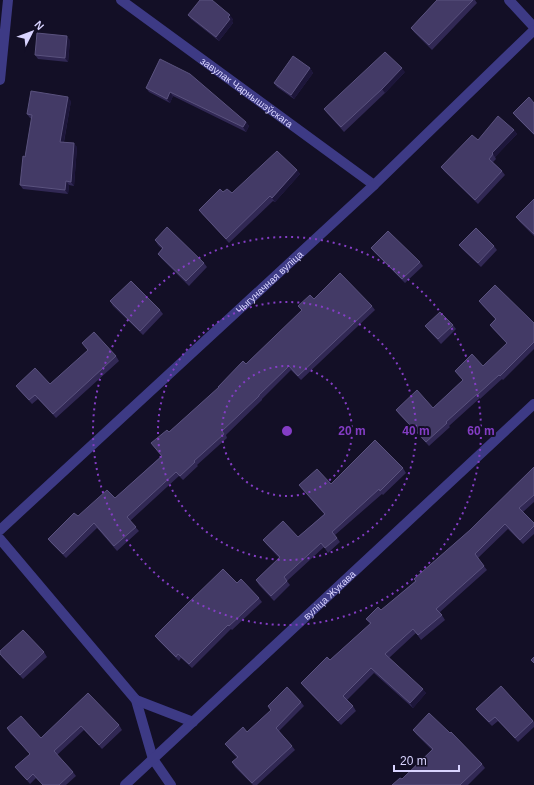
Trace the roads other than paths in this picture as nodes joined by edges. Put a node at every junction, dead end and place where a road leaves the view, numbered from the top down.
1 (8, 0) edge
2 (121, 0) edge
3 (509, 0) edge
4 (534, 27) edge
5 (534, 30) edge
6 (0, 80) edge
7 (374, 184) junction
8 (534, 404) edge
9 (0, 530) edge
10 (0, 539) edge
11 (136, 700) junction
12 (193, 722) junction
13 (153, 759) junction
14 (125, 785) edge
15 (171, 785) edge

1 - 6 street
2 - 7 street, завулак Чарнышэўскага
3 - 4 street
5 - 7 street, Чыгуначная вуліца
7 - 9 street, Чыгуначная вуліца
8 - 12 street, вуліца Жукава
10 - 11 street
11 - 12 street
11 - 13 street
12 - 13 street, вуліца Жукава
13 - 14 street, вуліца Жукава
13 - 15 street

